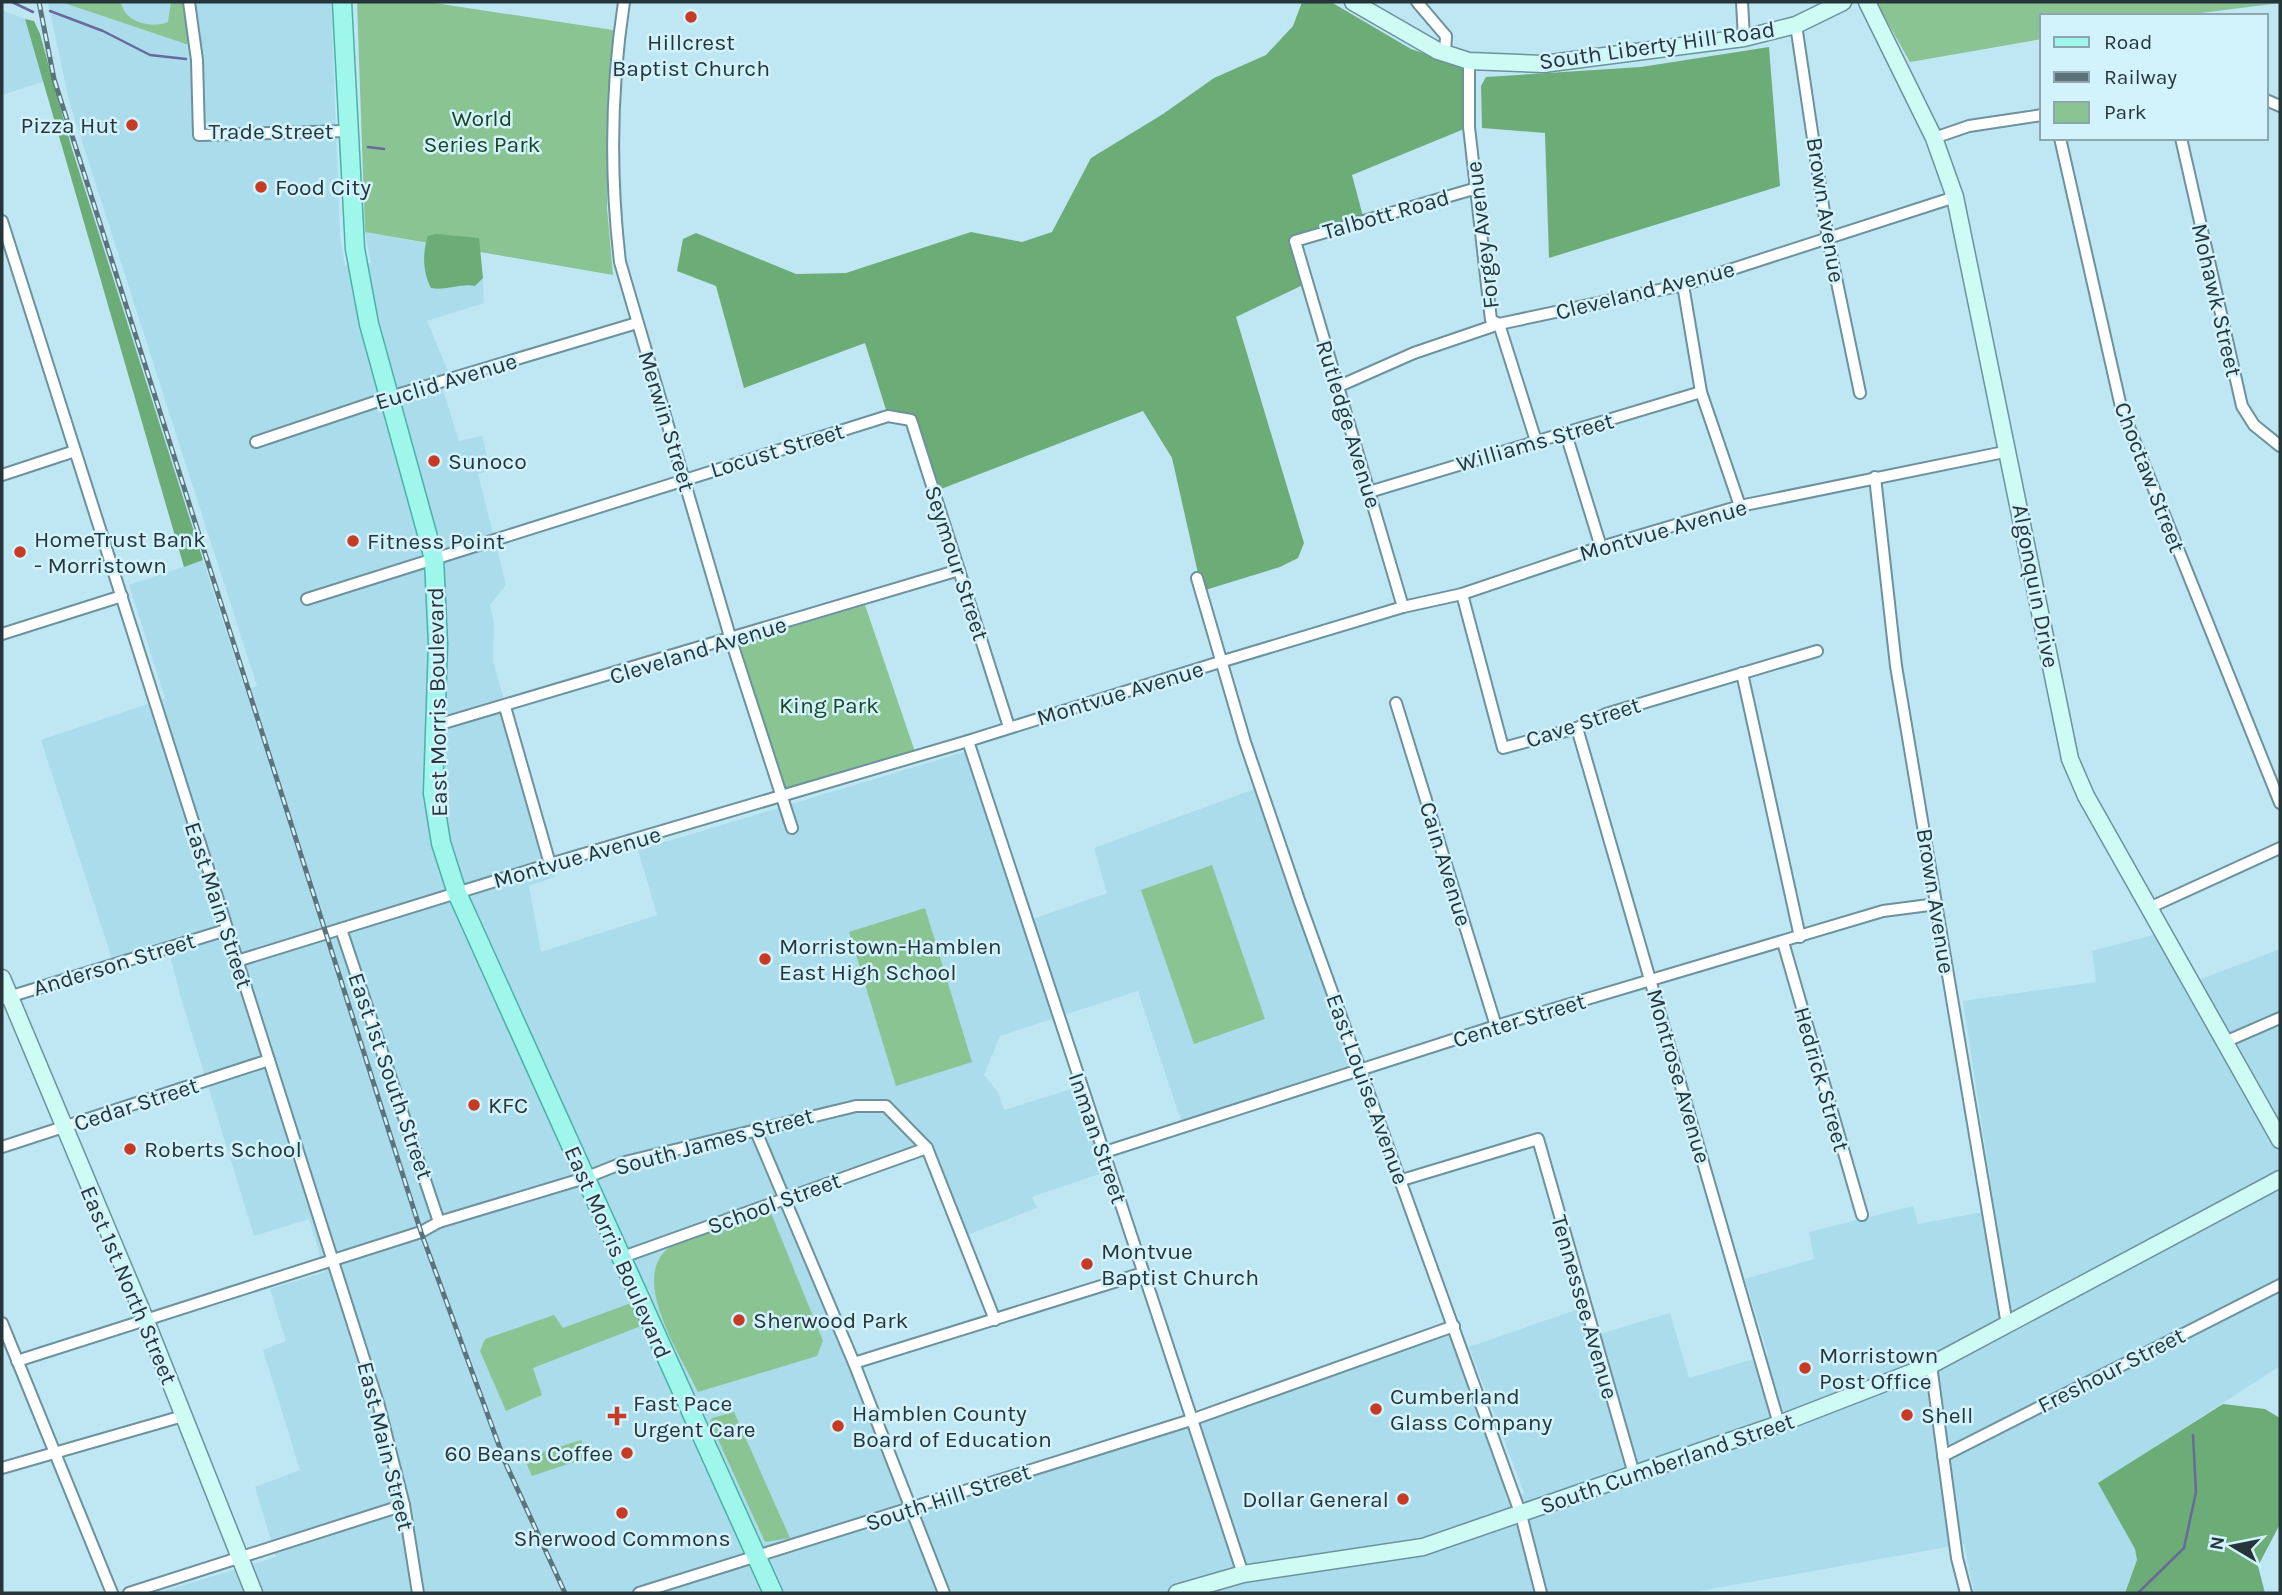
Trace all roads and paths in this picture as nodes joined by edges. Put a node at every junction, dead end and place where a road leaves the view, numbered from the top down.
1 (189, 2) edge
2 (342, 2) edge
3 (624, 2) edge
4 (1353, 2) edge
5 (1417, 2) edge
6 (1742, 2) edge
7 (1843, 2) edge
8 (1867, 2) edge
9 (1796, 25) junction
10 (1744, 38) junction
11 (1445, 53) junction
12 (1469, 61) junction
13 (2040, 115) edge
14 (347, 131) junction
15 (1934, 138) junction
16 (2060, 140) edge
17 (2181, 140) edge
18 (1477, 188) junction
19 (1955, 197) junction
20 (2, 221) edge
21 (1828, 239) junction
22 (1294, 241) joint
23 (1683, 285) junction
24 (638, 323) junction
25 (1499, 324) junction
26 (1337, 387) junction
27 (1701, 392) junction
28 (1860, 393) dead end
29 (390, 397) junction
30 (888, 416) joint
31 (1566, 434) junction
32 (1536, 441) junction
33 (256, 442) dead end
34 (2280, 446) edge
35 (75, 451) junction
36 (2009, 451) junction
37 (2, 475) edge
38 (1875, 477) junction
39 (684, 478) junction
40 (1369, 492) junction
41 (1740, 506) junction
42 (1601, 547) junction
43 (434, 559) junction
44 (959, 570) junction
45 (1197, 578) dead end
46 (1462, 594) junction
47 (122, 596) junction
48 (307, 599) dead end
49 (1403, 607) junction
50 (2, 634) edge
51 (731, 640) junction
52 (1817, 651) dead end
53 (1220, 662) junction
54 (1742, 673) junction
55 (1396, 703) dead end
56 (505, 707) junction
57 (436, 725) junction
58 (1009, 727) junction
59 (1577, 728) junction
60 (968, 741) junction
61 (781, 798) junction
62 (2280, 803) edge
63 (792, 828) dead end
64 (2280, 848) edge
65 (550, 864) junction
66 (457, 893) junction
67 (1937, 904) junction
68 (2151, 907) junction
69 (341, 929) junction
70 (226, 930) junction
71 (1800, 937) junction
72 (1783, 942) junction
73 (237, 961) junction
74 (2, 978) edge
75 (1652, 980) junction
76 (5, 998) edge
77 (2280, 1018) edge
78 (1496, 1026) junction
79 (2227, 1041) junction
80 (269, 1060) junction
81 (1362, 1070) junction
82 (64, 1128) junction
83 (755, 1129) junction
84 (2280, 1140) edge
85 (2, 1147) edge
86 (927, 1147) junction
87 (1105, 1152) junction
88 (585, 1178) junction
89 (2280, 1179) edge
90 (1402, 1180) junction
91 (783, 1200) junction
92 (1862, 1215) dead end
93 (439, 1222) junction
94 (620, 1258) junction
95 (334, 1260) junction
96 (1143, 1273) junction
97 (2280, 1285) edge
98 (995, 1320) junction
99 (146, 1321) junction
100 (2, 1323) edge
101 (2007, 1325) junction
102 (1454, 1326) junction
103 (17, 1361) junction
104 (854, 1363) junction
105 (1931, 1366) junction
106 (183, 1416) junction
107 (1191, 1420) junction
108 (1779, 1424) junction
109 (57, 1454) junction
110 (1943, 1456) junction
111 (2, 1468) edge
112 (1634, 1474) junction
113 (404, 1505) junction
114 (910, 1510) junction
115 (1521, 1515) junction
116 (757, 1557) junction
117 (241, 1558) junction
118 (1243, 1574) junction
119 (112, 1593) edge
120 (129, 1593) edge
121 (254, 1593) edge
122 (418, 1593) edge
123 (639, 1593) edge
124 (773, 1593) edge
125 (944, 1593) edge
126 (1177, 1593) edge
127 (1541, 1593) edge
128 (1966, 1593) edge

1 - 14 street, Trade Street
2 - 14 main road, East Morris Boulevard
3 - 24 street, Merwin Street
4 - 11 main road, South Liberty Hill Road
5 - 11 street
6 - 10 street
7 - 9 main road, South Liberty Hill Road
8 - 15 main road, Algonquin Drive
9 - 10 main road, South Liberty Hill Road
9 - 21 street, Brown Avenue
10 - 12 main road, South Liberty Hill Road
11 - 12 main road, South Liberty Hill Road
12 - 18 street, Forgey Avenue
13 - 15 street
14 - 29 main road, East Morris Boulevard
15 - 19 main road, Algonquin Drive
16 - 62 street, Choctaw Street
17 - 34 street, Mohawk Street
18 - 22 street, Talbott Road
18 - 25 street, Forgey Avenue
19 - 21 street, Cleveland Avenue
19 - 36 main road, Algonquin Drive
20 - 35 street, East Main Street
21 - 23 street, Cleveland Avenue
21 - 28 street, Brown Avenue
22 - 26 street, Rutledge Avenue
23 - 25 street, Cleveland Avenue
23 - 27 street
24 - 29 street, Euclid Avenue
24 - 39 street, Merwin Street
25 - 26 street, Cleveland Avenue
25 - 32 street, Forgey Avenue
26 - 40 street, Rutledge Avenue
27 - 31 street, Williams Street
27 - 41 street
29 - 33 street, Euclid Avenue
29 - 43 main road, East Morris Boulevard
30 - 39 street, Locust Street
30 - 44 street, Seymour Street
31 - 32 street, Williams Street
31 - 42 street
32 - 40 street, Williams Street
35 - 37 street
35 - 47 street, East Main Street
36 - 38 street, Montvue Avenue
36 - 68 main road, Algonquin Drive
38 - 41 street, Montvue Avenue
38 - 67 street, Brown Avenue
39 - 43 street, Locust Street
39 - 51 street, Merwin Street
40 - 49 street, Rutledge Avenue
41 - 42 street, Montvue Avenue
42 - 46 street, Montvue Avenue
43 - 48 street, Locust Street
43 - 57 main road, East Morris Boulevard
44 - 51 street, Cleveland Avenue
44 - 58 street, Seymour Street
45 - 53 street, East Louise Avenue
46 - 49 street, Montvue Avenue
46 - 59 street, Cave Street
47 - 50 street
47 - 70 street, East Main Street
49 - 53 street, Montvue Avenue
51 - 56 street, Cleveland Avenue
51 - 61 street, Merwin Street
52 - 54 street, Cave Street
53 - 58 street, Montvue Avenue
53 - 81 street, East Louise Avenue
54 - 59 street, Cave Street
54 - 71 street
55 - 78 street, Cain Avenue
56 - 57 street, Cleveland Avenue
56 - 65 street
57 - 66 main road, East Morris Boulevard
58 - 60 street, Montvue Avenue
59 - 75 street, Montrose Avenue
60 - 61 street, Montvue Avenue
60 - 87 street, Inman Street
61 - 63 street, Merwin Street
61 - 65 street, Montvue Avenue
64 - 68 street
65 - 66 street, Montvue Avenue
66 - 69 street, Montvue Avenue
66 - 88 main road, East Morris Boulevard
67 - 71 street, Center Street
67 - 101 street, Brown Avenue
68 - 79 main road, Algonquin Drive
69 - 73 street, Montvue Avenue
69 - 93 street, East 1st South Street
70 - 73 street, East Main Street
70 - 76 street, Anderson Street
71 - 72 street, Center Street
72 - 75 street, Center Street
72 - 92 street, Hedrick Street
73 - 80 street, East Main Street
74 - 76 main road, East 1st North Street
75 - 78 street, Center Street
75 - 108 street, Montrose Avenue
76 - 82 main road, East 1st North Street
77 - 79 street
78 - 81 street, Center Street
79 - 84 main road, Algonquin Drive
80 - 82 street, Cedar Street
80 - 95 street, East Main Street
81 - 87 street, Center Street
81 - 90 street, East Louise Avenue
82 - 85 street, Cedar Street
82 - 99 main road, East 1st North Street
83 - 86 street, South James Street
83 - 88 street, South James Street
83 - 91 street
86 - 91 street, School Street
86 - 98 street
87 - 96 street, Inman Street
88 - 93 street, South James Street
88 - 94 main road, East Morris Boulevard
89 - 101 main road, South Cumberland Street
90 - 102 street, East Louise Avenue
90 - 112 street, Tennessee Avenue
91 - 94 street, School Street
91 - 104 street
93 - 95 street, South James Street
94 - 116 main road, East Morris Boulevard
95 - 99 street, South James Street
95 - 113 street, East Main Street
96 - 98 street
96 - 107 street, Inman Street
97 - 110 street, Freshour Street
98 - 104 street
99 - 103 street, South James Street
99 - 106 main road, East 1st North Street
100 - 103 street
101 - 105 main road, South Cumberland Street
102 - 107 street, South Hill Street
102 - 115 street, East Louise Avenue
103 - 109 street
104 - 114 street
105 - 108 main road, South Cumberland Street
105 - 110 street
106 - 109 street
106 - 117 main road, East 1st North Street
107 - 114 street, South Hill Street
107 - 118 street, Inman Street
108 - 112 main road, South Cumberland Street
109 - 111 street
109 - 119 street
110 - 128 street
112 - 115 main road, South Cumberland Street
113 - 117 street
113 - 122 street, East Main Street
114 - 116 street, South Hill Street
114 - 125 street
115 - 118 main road, South Cumberland Street
115 - 127 street, East Louise Avenue
116 - 123 street, South Hill Street
116 - 124 main road, East Morris Boulevard
117 - 120 street
117 - 121 main road, East 1st North Street
118 - 126 main road, South Cumberland Street

